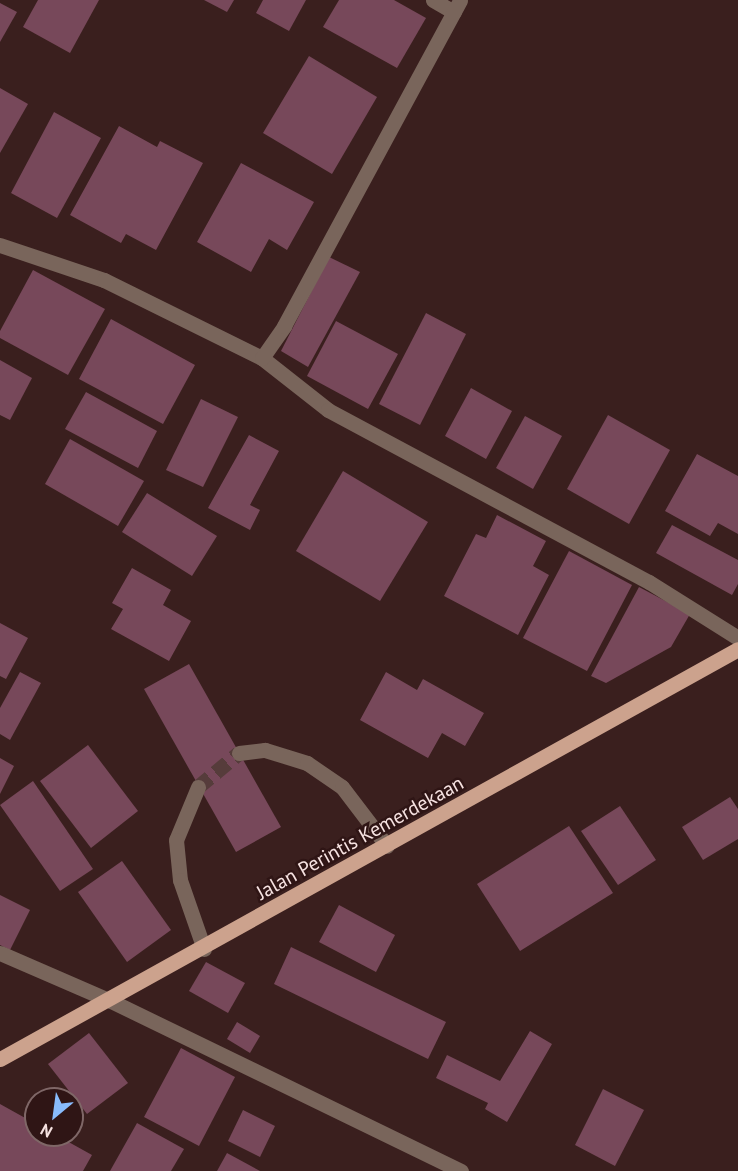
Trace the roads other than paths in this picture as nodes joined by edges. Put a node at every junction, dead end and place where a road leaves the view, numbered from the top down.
1 (433, 0) edge
2 (457, 6) edge
3 (0, 245) edge
4 (262, 358) junction
5 (738, 638) edge
6 (738, 650) edge
7 (239, 753) tunnel mouth
8 (198, 787) tunnel mouth
9 (387, 846) junction
10 (204, 949) junction
11 (0, 953) edge
12 (111, 1001) junction
13 (0, 1059) edge
14 (450, 1169) edge

1 - 2 street
2 - 4 street
3 - 4 street
4 - 5 street
6 - 9 main road, Jalan Perintis Kemerdekaan
7 - 9 street
8 - 10 street
9 - 10 main road, Jalan Perintis Kemerdekaan
10 - 12 main road, Jalan Perintis Kemerdekaan
11 - 12 street
12 - 13 main road, Jalan Perintis Kemerdekaan
12 - 14 street

